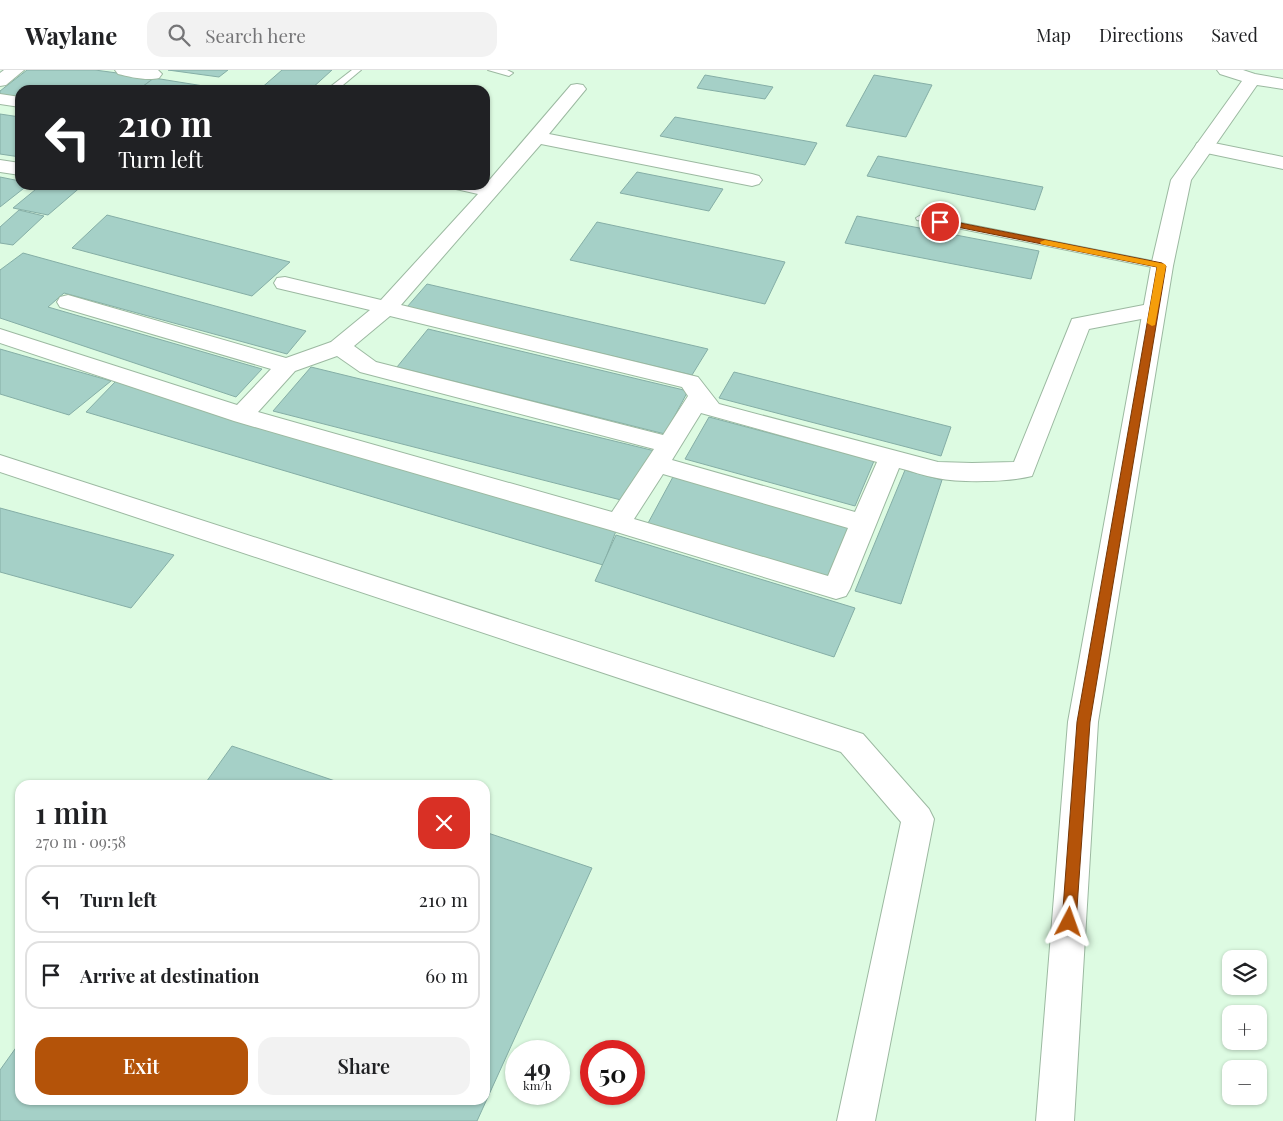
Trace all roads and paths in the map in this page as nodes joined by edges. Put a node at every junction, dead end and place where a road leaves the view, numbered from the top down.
1 (15, 70) edge
2 (124, 70) edge
3 (357, 70) edge
4 (492, 70) edge
5 (1226, 70) edge
6 (509, 73) dead end
7 (153, 74) dead end
8 (1252, 79) junction
9 (0, 82) edge
10 (1283, 84) edge
11 (338, 85) edge
12 (577, 89) dead end
13 (0, 99) edge
14 (15, 101) edge
15 (536, 137) junction
16 (1204, 147) junction
17 (1283, 163) edge
18 (0, 166) edge
19 (15, 168) edge
20 (752, 180) dead end
21 (486, 190) edge
22 (491, 191) junction
23 (921, 218) dead end
24 (1162, 266) junction
25 (285, 282) dead end
26 (68, 302) dead end
27 (386, 308) junction
28 (1154, 310) junction
29 (0, 336) edge
30 (339, 347) junction
31 (287, 366) junction
32 (700, 396) junction
33 (242, 415) junction
34 (663, 454) junction
35 (891, 457) junction
36 (0, 463) edge
37 (618, 523) junction
38 (863, 523) junction
39 (856, 1121) edge
40 (1055, 1121) edge

1 - 9 street
2 - 7 street
3 - 11 lane
4 - 6 lane
5 - 8 street
8 - 10 street
8 - 16 street
12 - 15 street
13 - 14 street
15 - 20 street
15 - 22 street
16 - 17 street
16 - 24 street
18 - 19 street
21 - 22 street
22 - 27 street
23 - 24 lane
24 - 28 street
25 - 27 street
26 - 31 street
27 - 30 street
27 - 32 street
28 - 35 street
28 - 40 street
29 - 33 street
30 - 31 street
30 - 34 street
31 - 33 street
32 - 34 street
32 - 35 street
33 - 37 street
34 - 37 street
34 - 38 street
35 - 38 street
36 - 39 street
37 - 38 street

